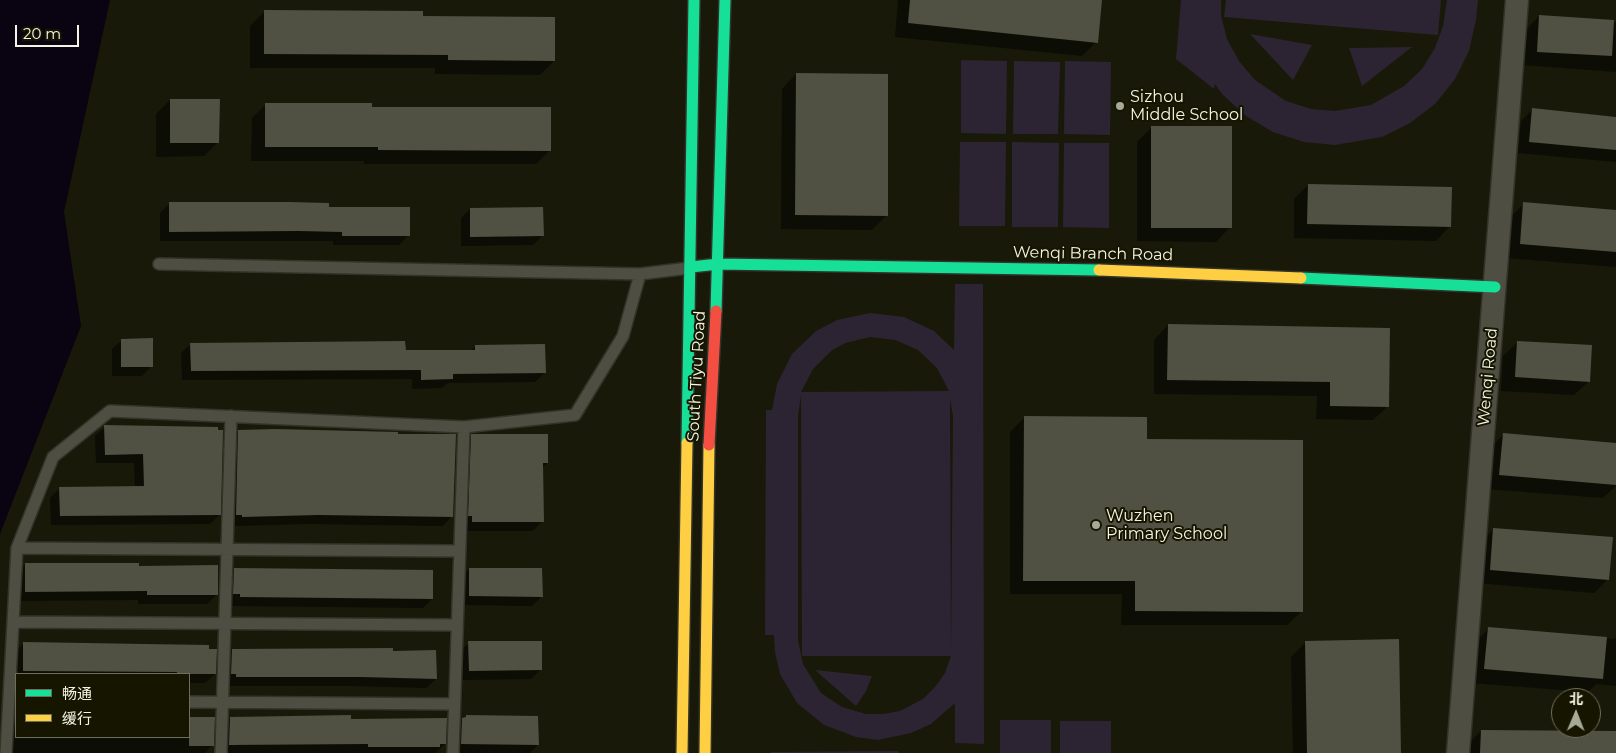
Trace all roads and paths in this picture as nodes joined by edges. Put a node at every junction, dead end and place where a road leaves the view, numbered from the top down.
1 (694, 0) edge
2 (725, 0) edge
3 (1516, 0) edge
4 (159, 264) dead end
5 (718, 264) junction
6 (691, 267) junction
7 (640, 274) junction
8 (1495, 287) junction
9 (231, 416) junction
10 (464, 427) junction
11 (18, 548) junction
12 (228, 549) junction
13 (460, 551) junction
14 (13, 622) junction
15 (226, 624) junction
16 (457, 625) junction
17 (13, 701) edge
18 (190, 702) edge
19 (222, 702) junction
20 (454, 704) junction
21 (6, 753) edge
22 (221, 753) edge
23 (453, 753) edge
24 (682, 753) edge
25 (705, 753) edge
26 (1458, 753) edge

1 - 6 main road, South Tiyu Road
2 - 5 main road, South Tiyu Road
3 - 8 street, Wenqi Road
4 - 7 lane
5 - 6 main road, Wenqi Branch Road
5 - 8 main road, Wenqi Branch Road
5 - 25 main road, South Tiyu Road
6 - 7 lane
6 - 24 main road, South Tiyu Road
7 - 10 lane
8 - 26 street, Wenqi Road
9 - 10 lane
9 - 11 lane
9 - 12 lane
10 - 13 lane
11 - 12 lane
11 - 14 lane
12 - 13 lane
12 - 15 lane
13 - 16 lane
14 - 15 lane
14 - 17 lane
15 - 16 lane
15 - 19 lane
16 - 20 lane
17 - 21 lane
18 - 19 lane
19 - 20 lane
19 - 22 lane
20 - 23 lane

